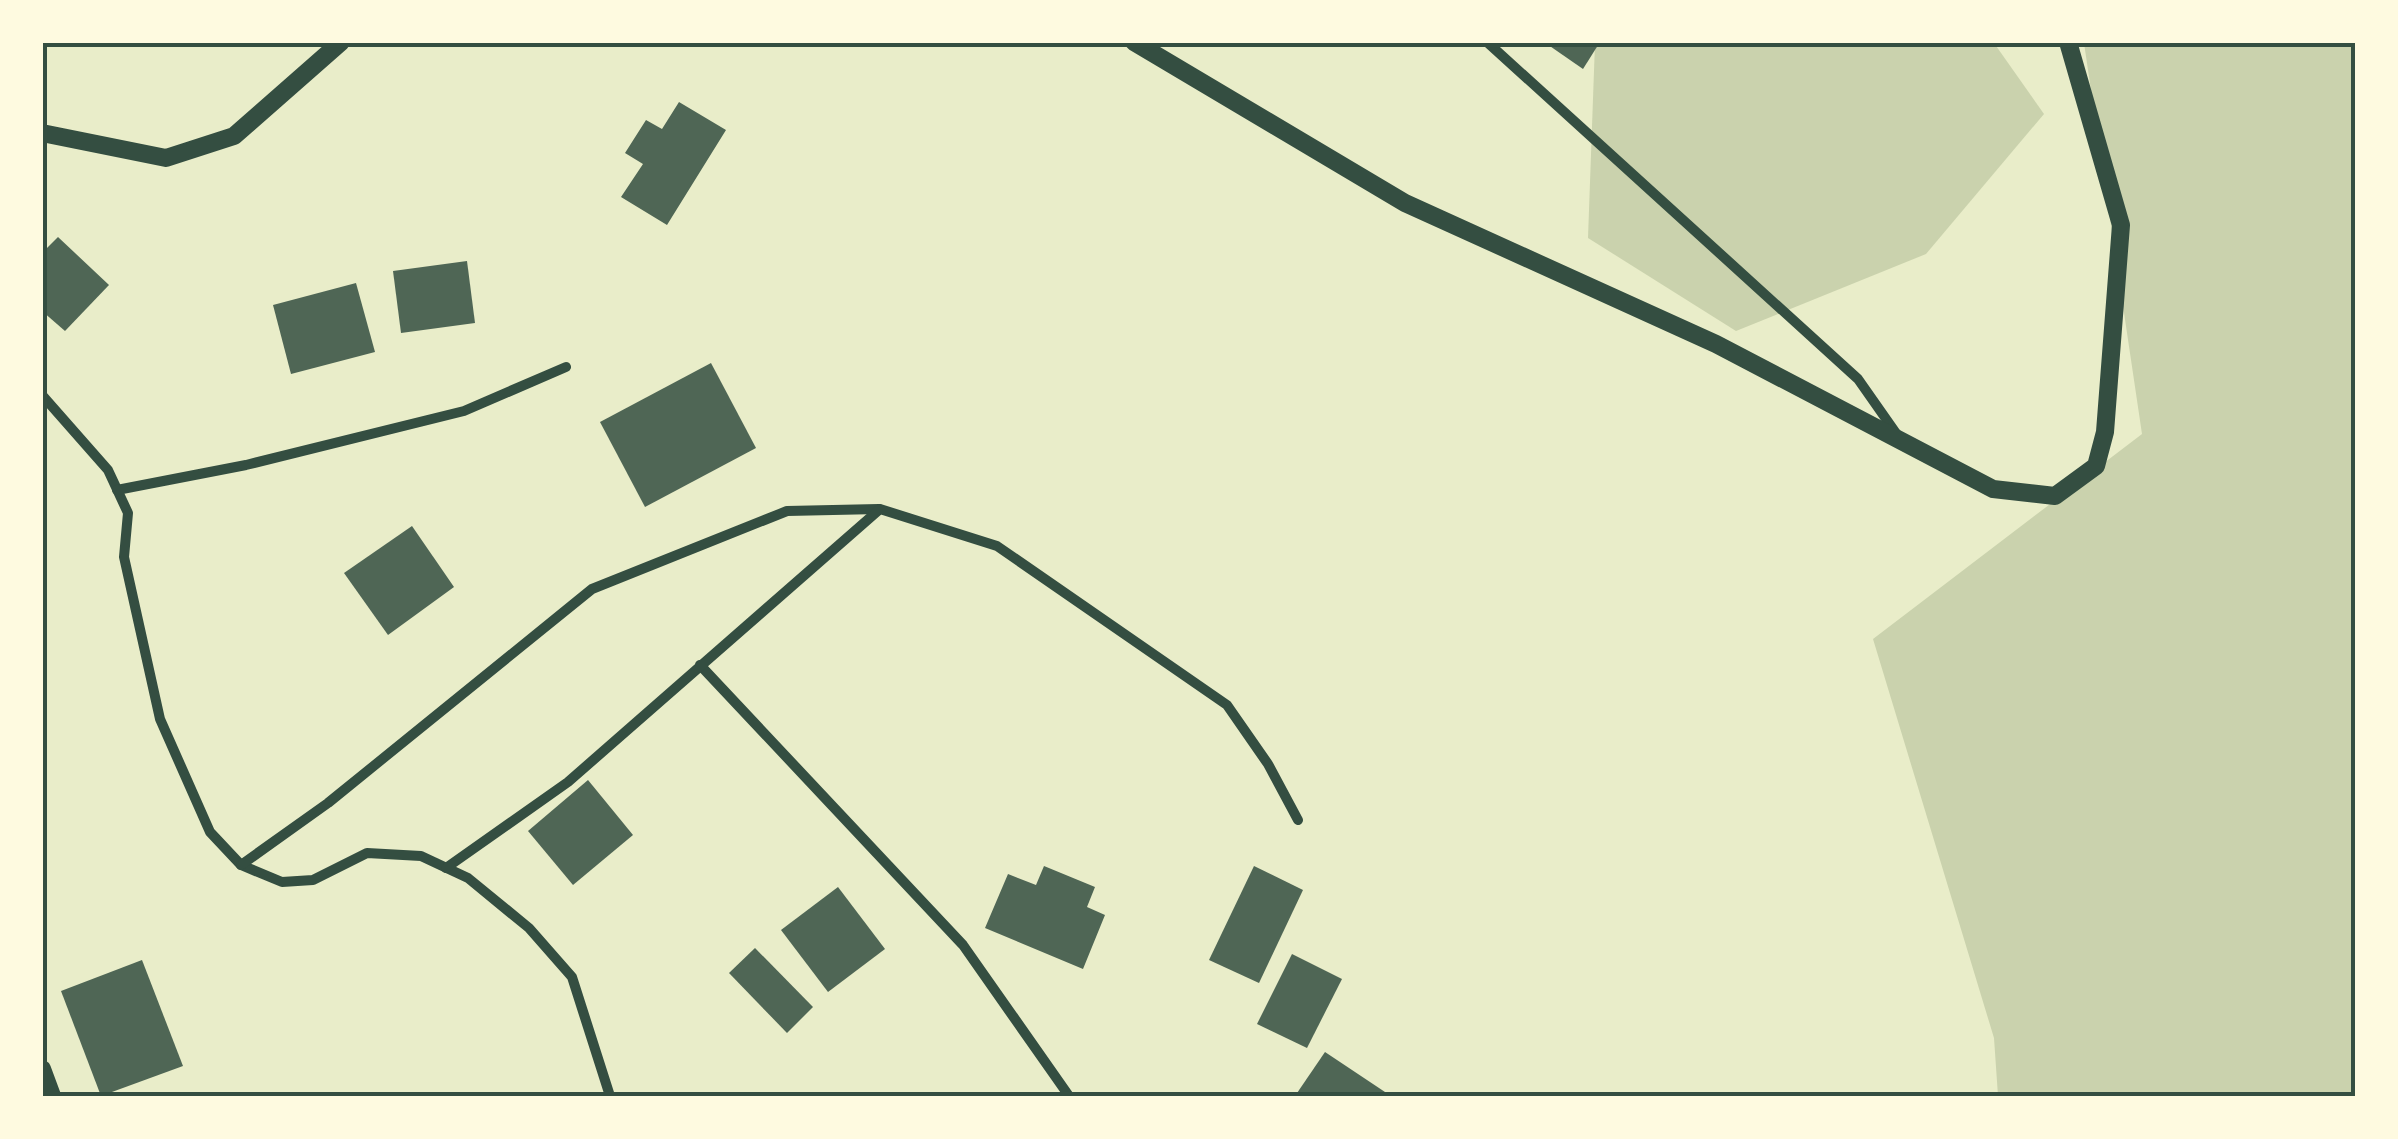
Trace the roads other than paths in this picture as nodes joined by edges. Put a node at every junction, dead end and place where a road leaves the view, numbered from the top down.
1 (342, 42) edge
2 (1134, 42) edge
3 (1487, 42) edge
4 (2068, 42) edge
5 (42, 133) edge
6 (566, 368) dead end
7 (42, 395) edge
8 (1902, 441) junction
9 (117, 490) junction
10 (880, 508) junction
11 (700, 666) junction
12 (1298, 820) dead end
13 (242, 865) junction
14 (446, 868) junction
15 (42, 1069) edge
16 (52, 1096) edge
17 (610, 1096) edge
18 (1068, 1096) edge

1 - 5 street
2 - 8 street
3 - 8 street
4 - 8 street
6 - 9 street
7 - 9 street
9 - 13 street
10 - 11 street
10 - 12 street
10 - 13 street
11 - 14 street
11 - 18 street
13 - 14 street
14 - 17 street
15 - 16 street

